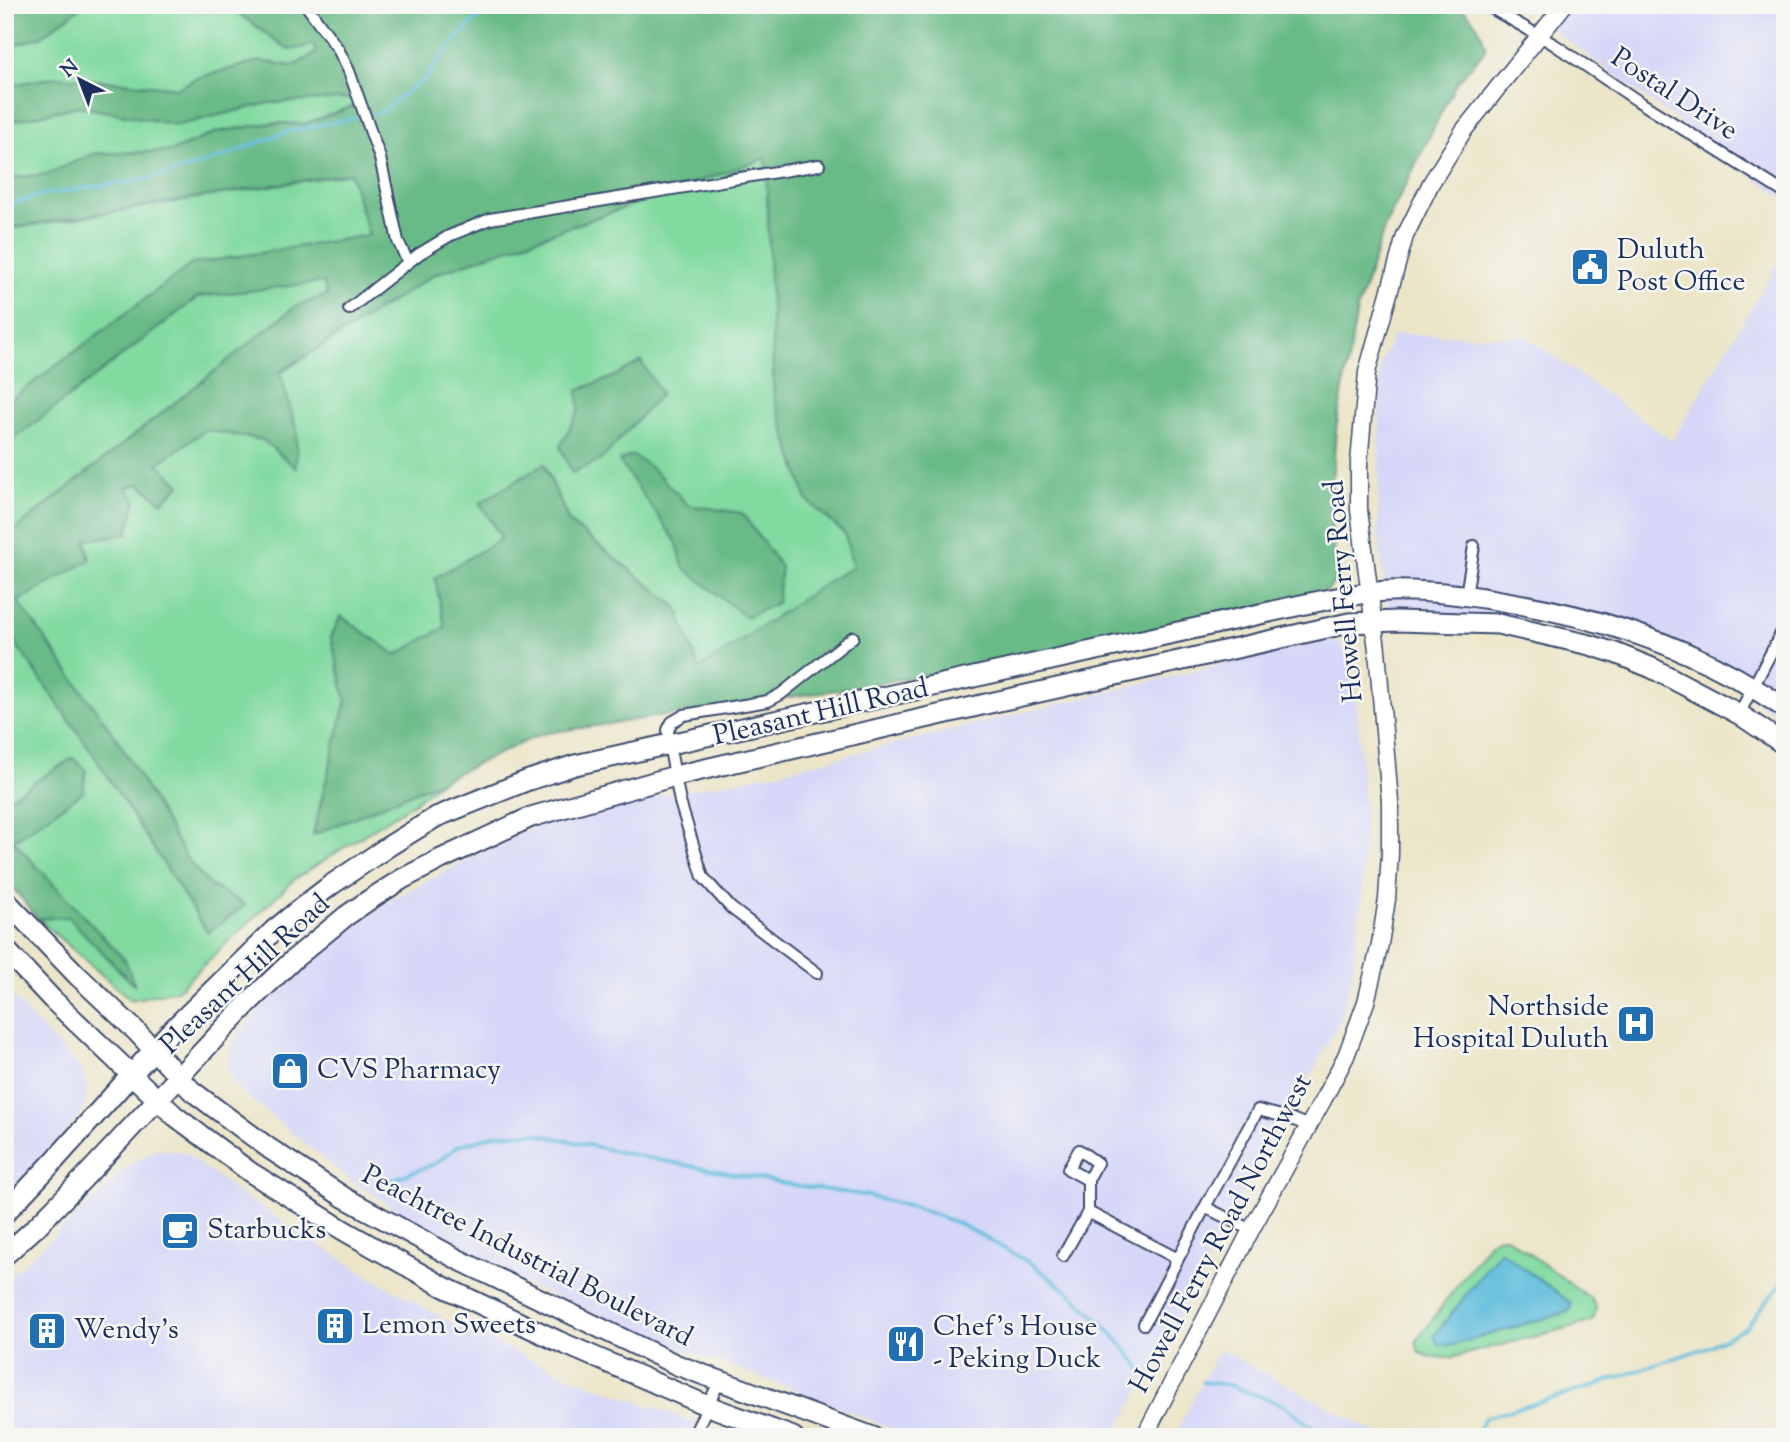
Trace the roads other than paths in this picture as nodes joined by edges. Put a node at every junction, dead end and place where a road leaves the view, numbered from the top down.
1 (306, 5) edge
2 (1486, 5) edge
3 (1563, 5) edge
4 (1538, 36) junction
5 (820, 165) dead end
6 (1785, 193) edge
7 (408, 262) junction
8 (349, 309) dead end
9 (1474, 546) dead end
10 (1369, 593) junction
11 (1466, 595) junction
12 (1373, 622) junction
13 (1785, 626) edge
14 (853, 638) dead end
15 (1752, 687) junction
16 (1785, 708) edge
17 (1738, 714) junction
18 (669, 744) junction
19 (1785, 745) edge
20 (675, 776) junction
21 (5, 900) edge
22 (5, 949) edge
23 (817, 973) dead end
24 (153, 1050) junction
25 (1346, 1056) joint
26 (131, 1074) junction
27 (178, 1077) junction
28 (156, 1100) junction
29 (1309, 1126) junction
30 (1088, 1180) dead end
31 (1205, 1207) junction
32 (1088, 1212) junction
33 (5, 1213) edge
34 (1251, 1230) junction
35 (5, 1255) edge
36 (1063, 1256) dead end
37 (1178, 1259) junction
38 (1144, 1324) dead end
39 (719, 1380) junction
40 (708, 1406) junction
41 (693, 1437) edge
42 (793, 1437) edge
43 (873, 1437) edge
44 (1143, 1437) edge

1 - 7 street
2 - 4 street, Postal Drive
3 - 4 street, Howell Ferry Road
4 - 6 street, Postal Drive
4 - 10 street, Howell Ferry Road
5 - 7 street
7 - 8 street
9 - 11 street
10 - 11 highway, Pleasant Hill Road
10 - 12 street, Howell Ferry Road
10 - 18 highway, Pleasant Hill Road
11 - 15 highway, Pleasant Hill Road
12 - 17 highway, Pleasant Hill Road
12 - 20 highway, Pleasant Hill Road
12 - 25 street, Howell Ferry Road
13 - 15 street
14 - 18 street
15 - 16 highway, Pleasant Hill Road
15 - 17 street
17 - 19 highway, Pleasant Hill Road
18 - 20 street
18 - 24 highway, Pleasant Hill Road
20 - 23 street
20 - 27 highway, Pleasant Hill Road
21 - 24 highway, Peachtree Industrial Boulevard
22 - 26 highway, Peachtree Industrial Boulevard
24 - 26 highway, Pleasant Hill Road
24 - 27 highway, Peachtree Industrial Boulevard
25 - 29 street, Howell Ferry Road Northwest
26 - 28 highway, Peachtree Industrial Boulevard
26 - 33 highway, Pleasant Hill Road
27 - 28 highway, Pleasant Hill Road
27 - 39 highway, Peachtree Industrial Boulevard
28 - 35 highway, Pleasant Hill Road
28 - 40 highway, Peachtree Industrial Boulevard
29 - 31 street
29 - 34 street, Howell Ferry Road Northwest
30 - 32 street
31 - 34 street
31 - 37 street
32 - 36 street
32 - 37 street
34 - 44 street, Howell Ferry Road Northwest
37 - 38 street
39 - 40 street
39 - 43 highway, Peachtree Industrial Boulevard
40 - 41 street
40 - 42 highway, Peachtree Industrial Boulevard

